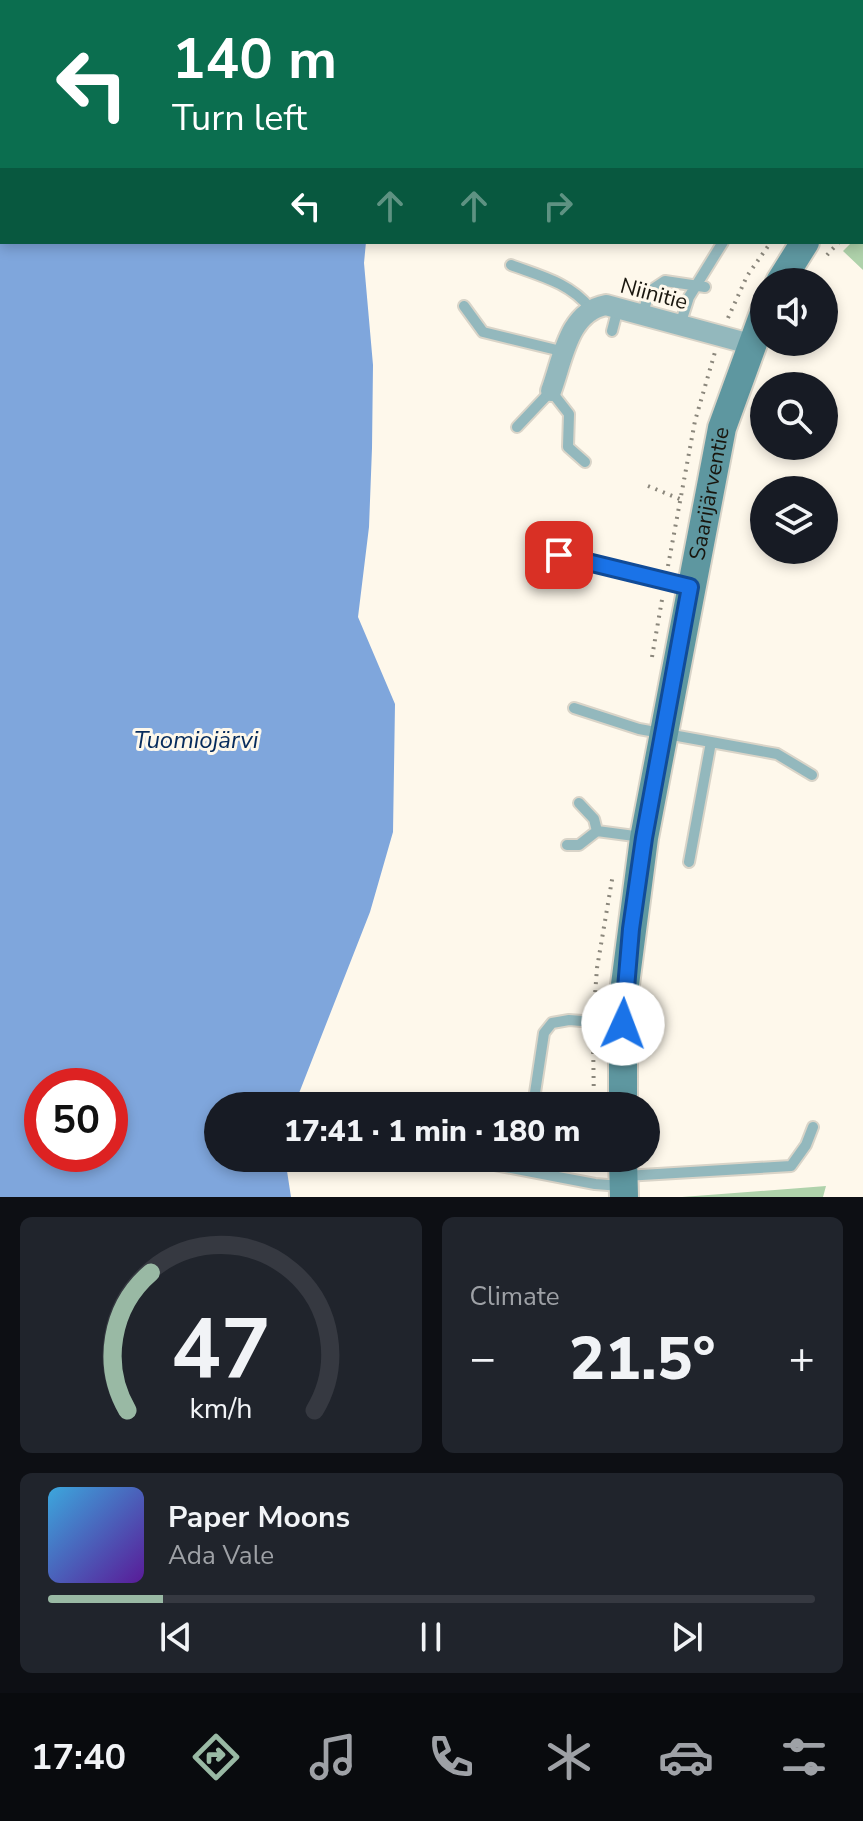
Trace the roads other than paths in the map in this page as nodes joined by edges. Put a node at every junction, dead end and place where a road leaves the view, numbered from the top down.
1 (722, 244) edge
2 (804, 244) edge
3 (511, 265) dead end
4 (789, 268) edge
5 (700, 287) junction
6 (464, 306) dead end
7 (590, 308) junction
8 (618, 308) junction
9 (642, 315) junction
10 (680, 325) junction
11 (612, 331) dead end
12 (750, 344) joint
13 (565, 352) junction
14 (551, 391) junction
15 (517, 427) dead end
16 (585, 462) dead end
17 (559, 555) dead end
18 (690, 587) junction
19 (574, 708) dead end
20 (663, 732) junction
21 (711, 742) junction
22 (812, 775) dead end
23 (579, 803) dead end
24 (597, 831) junction
25 (644, 838) junction
26 (567, 845) dead end
27 (689, 862) dead end
28 (623, 1024) junction
29 (535, 1092) edge
30 (623, 1092) edge
31 (813, 1127) dead end
32 (546, 1172) edge
33 (623, 1179) edge

1 - 5 lane
2 - 4 main road
3 - 7 lane
5 - 9 lane
5 - 10 lane
6 - 13 lane
7 - 8 street, Niinitie
7 - 13 street, Niinitie
8 - 9 street, Niinitie
8 - 11 lane
9 - 10 street, Niinitie
10 - 12 street, Niinitie
12 - 18 main road, Saarijärventie
13 - 14 street, Niinitie
14 - 15 lane
14 - 16 lane
17 - 18 lane
18 - 20 main road, Saarijärventie
19 - 20 lane
20 - 21 lane
20 - 25 main road, Saarijärventie
21 - 22 lane
21 - 27 lane
23 - 24 lane
24 - 25 lane
24 - 26 lane
25 - 28 main road, Saarijärventie
28 - 29 lane
28 - 30 main road, Saarijärventie
31 - 33 lane
32 - 33 lane

